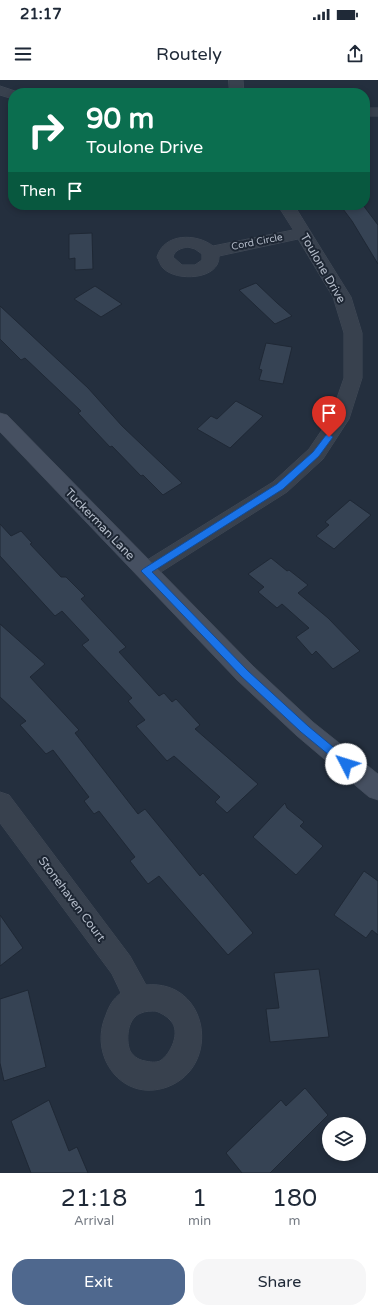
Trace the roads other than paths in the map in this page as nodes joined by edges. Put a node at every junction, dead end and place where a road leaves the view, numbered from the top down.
1 (289, 210) edge
2 (303, 233) junction
3 (210, 252) dead end
4 (0, 420) edge
5 (146, 571) junction
6 (378, 789) edge
7 (0, 803) edge
8 (139, 999) dead end

1 - 2 street, Toulone Drive
2 - 3 street, Cord Circle
2 - 5 street, Toulone Drive
4 - 5 main road, Tuckerman Lane
5 - 6 main road, Tuckerman Lane
7 - 8 street, Stonehaven Court

